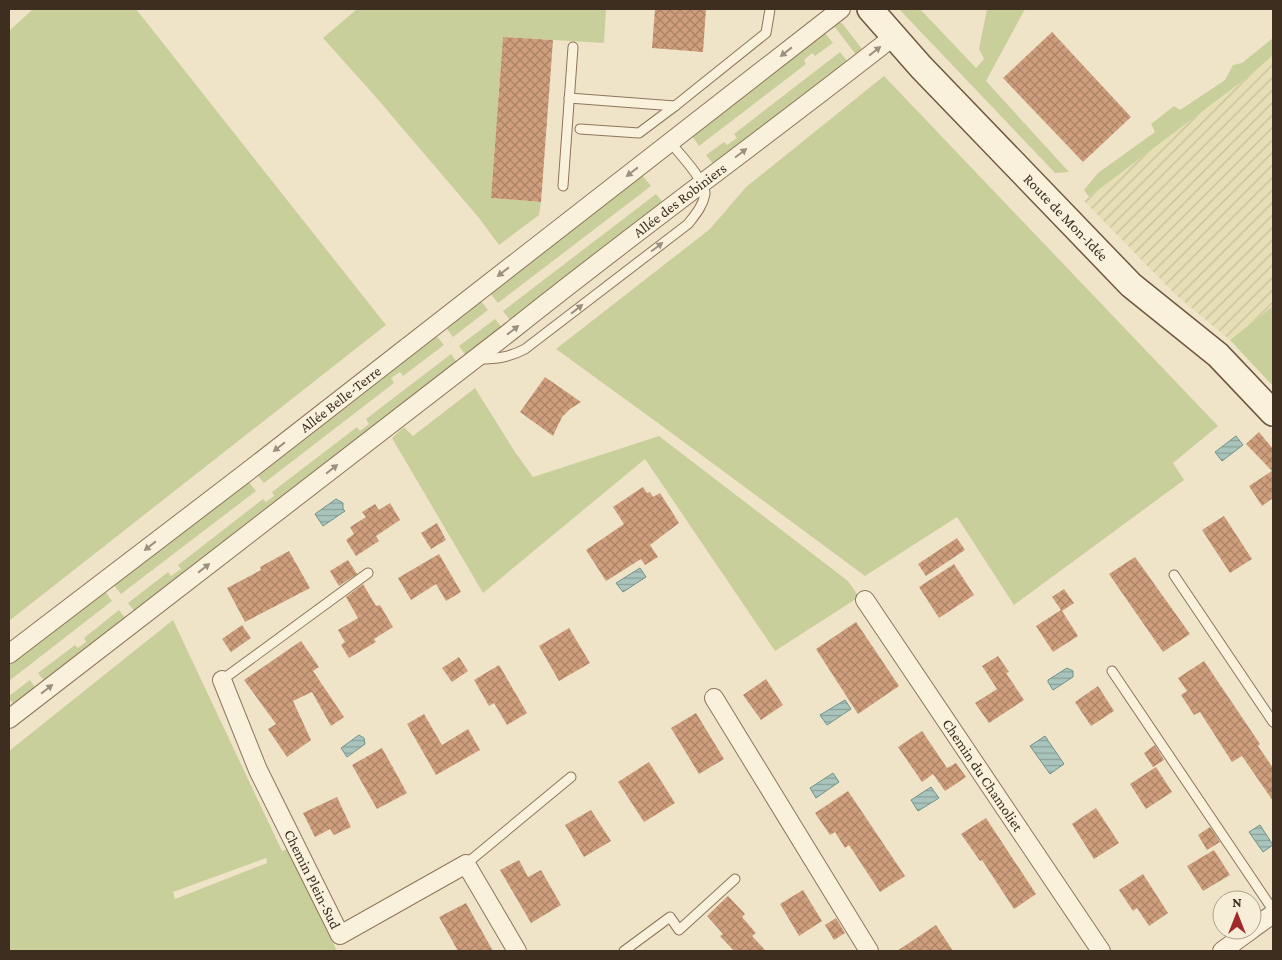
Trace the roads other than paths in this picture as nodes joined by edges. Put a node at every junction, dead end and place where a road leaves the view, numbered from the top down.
1 (770, 9) edge
2 (841, 9) edge
3 (870, 9) edge
4 (893, 37) junction
5 (573, 47) dead end
6 (570, 98) junction
7 (675, 106) junction
8 (580, 129) dead end
9 (670, 142) junction
10 (702, 183) junction
11 (563, 186) dead end
12 (470, 362) junction
13 (1273, 413) edge
14 (368, 573) dead end
15 (1174, 575) dead end
16 (865, 600) dead end
17 (9, 654) edge
18 (1112, 671) dead end
19 (222, 680) joint
20 (714, 698) dead end
21 (9, 719) edge
22 (1273, 722) edge
23 (571, 777) dead end
24 (466, 864) junction
25 (735, 879) dead end
26 (1273, 912) edge
27 (1262, 921) edge
28 (1237, 940) edge
29 (517, 951) edge
30 (624, 951) edge
31 (869, 951) edge
32 (1101, 951) edge
33 (1222, 951) edge

1 - 7 lane
2 -> 9 street
3 - 4 main road, Route de Mon-Idée
10 -> 4 street, Allée des Robiniers
4 - 13 main road, Route de Mon-Idée
5 - 6 lane
6 - 7 lane
6 - 11 lane
7 - 8 lane
9 - 10 lane
9 -> 17 street, Allée Belle-Terre
12 -> 10 street, Allée des Robiniers
12 -> 10 lane
21 -> 12 street
14 - 19 lane
15 - 22 lane
16 - 32 street, Chemin du Chamoliet
18 - 26 lane
19 - 24 street, Chemin Plein-Sud
20 - 31 street
23 - 24 lane
24 - 29 street
25 - 30 lane
26 - 27 street
28 - 33 street

